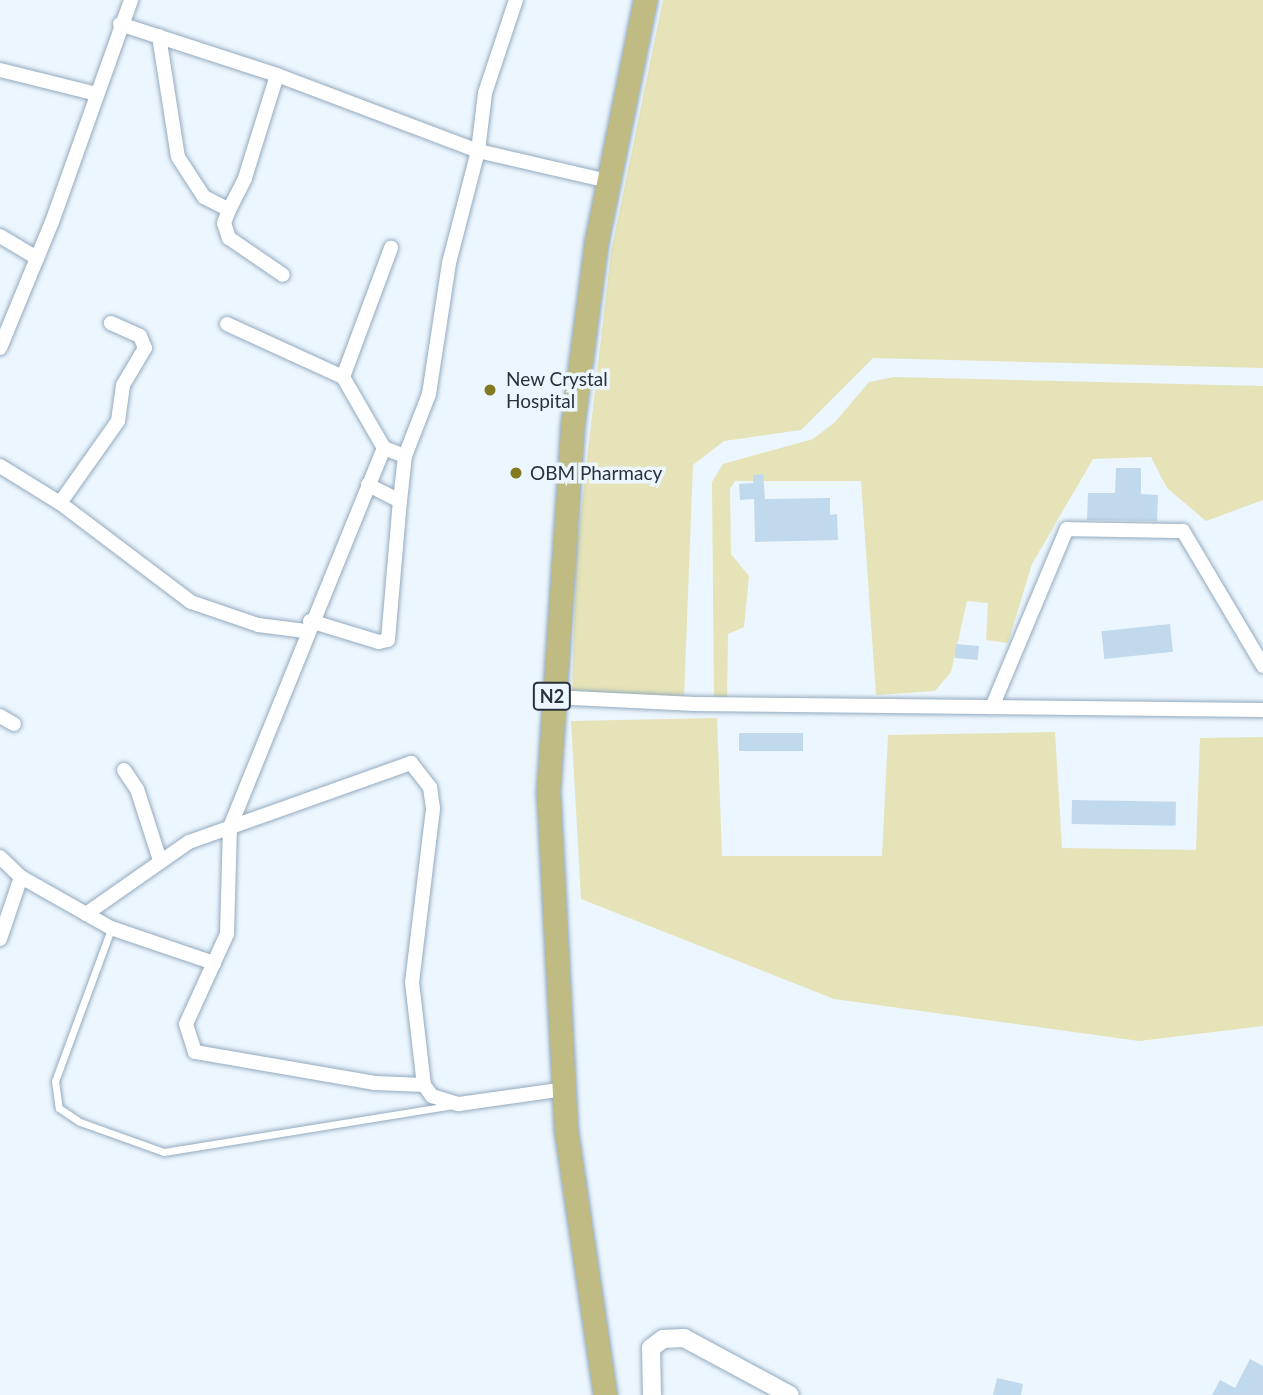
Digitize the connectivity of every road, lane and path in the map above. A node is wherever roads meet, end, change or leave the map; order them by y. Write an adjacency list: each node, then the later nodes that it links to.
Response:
1 (131, 0): 4 (street)
2 (516, 0): 9 (street)
3 (645, 0): 10 (highway, N2)
4 (120, 24): 5 (street); 8 (street)
5 (159, 36): 7 (street); 11 (street)
6 (0, 70): 8 (street)
7 (277, 75): 9 (street); 11 (street)
8 (97, 94): 14 (street)
9 (478, 151): 10 (street); 21 (street)
10 (608, 181): 28 (highway, N2)
11 (229, 210): 15 (street)
12 (0, 236): 14 (street)
13 (391, 248): 19 (street)
14 (37, 258): 18 (street)
15 (283, 275)
16 (111, 323): 25 (street)
17 (227, 324): 19 (street)
18 (0, 348)
19 (343, 377): 20 (street)
20 (384, 448): 21 (street); 23 (street)
21 (405, 456): 24 (street)
22 (0, 466): 25 (street)
23 (368, 485): 24 (street); 26 (street)
24 (400, 501): 26 (street)
25 (60, 503): 26 (street)
26 (308, 626): 34 (street)
27 (1263, 666): 29 (street)
28 (552, 697): 29 (street); 43 (highway, N2)
29 (992, 707): 30 (street)
30 (1263, 710)
31 (0, 716): 32 (street)
32 (14, 724)
33 (124, 770): 36 (street)
34 (230, 827): 36 (street); 41 (street); 42 (street)
35 (0, 857): 37 (street)
36 (160, 860): 38 (street)
37 (21, 877): 38 (street); 40 (street)
38 (86, 914): 39 (street)
39 (111, 928): 41 (street); 44 (lane)
40 (0, 939)
41 (214, 963): 42 (street)
42 (424, 1085): 44 (street)
43 (564, 1089): 44 (street); 46 (highway, N2)
44 (459, 1104)
45 (651, 1390): 47 (street)
46 (604, 1395)
47 (790, 1395)

